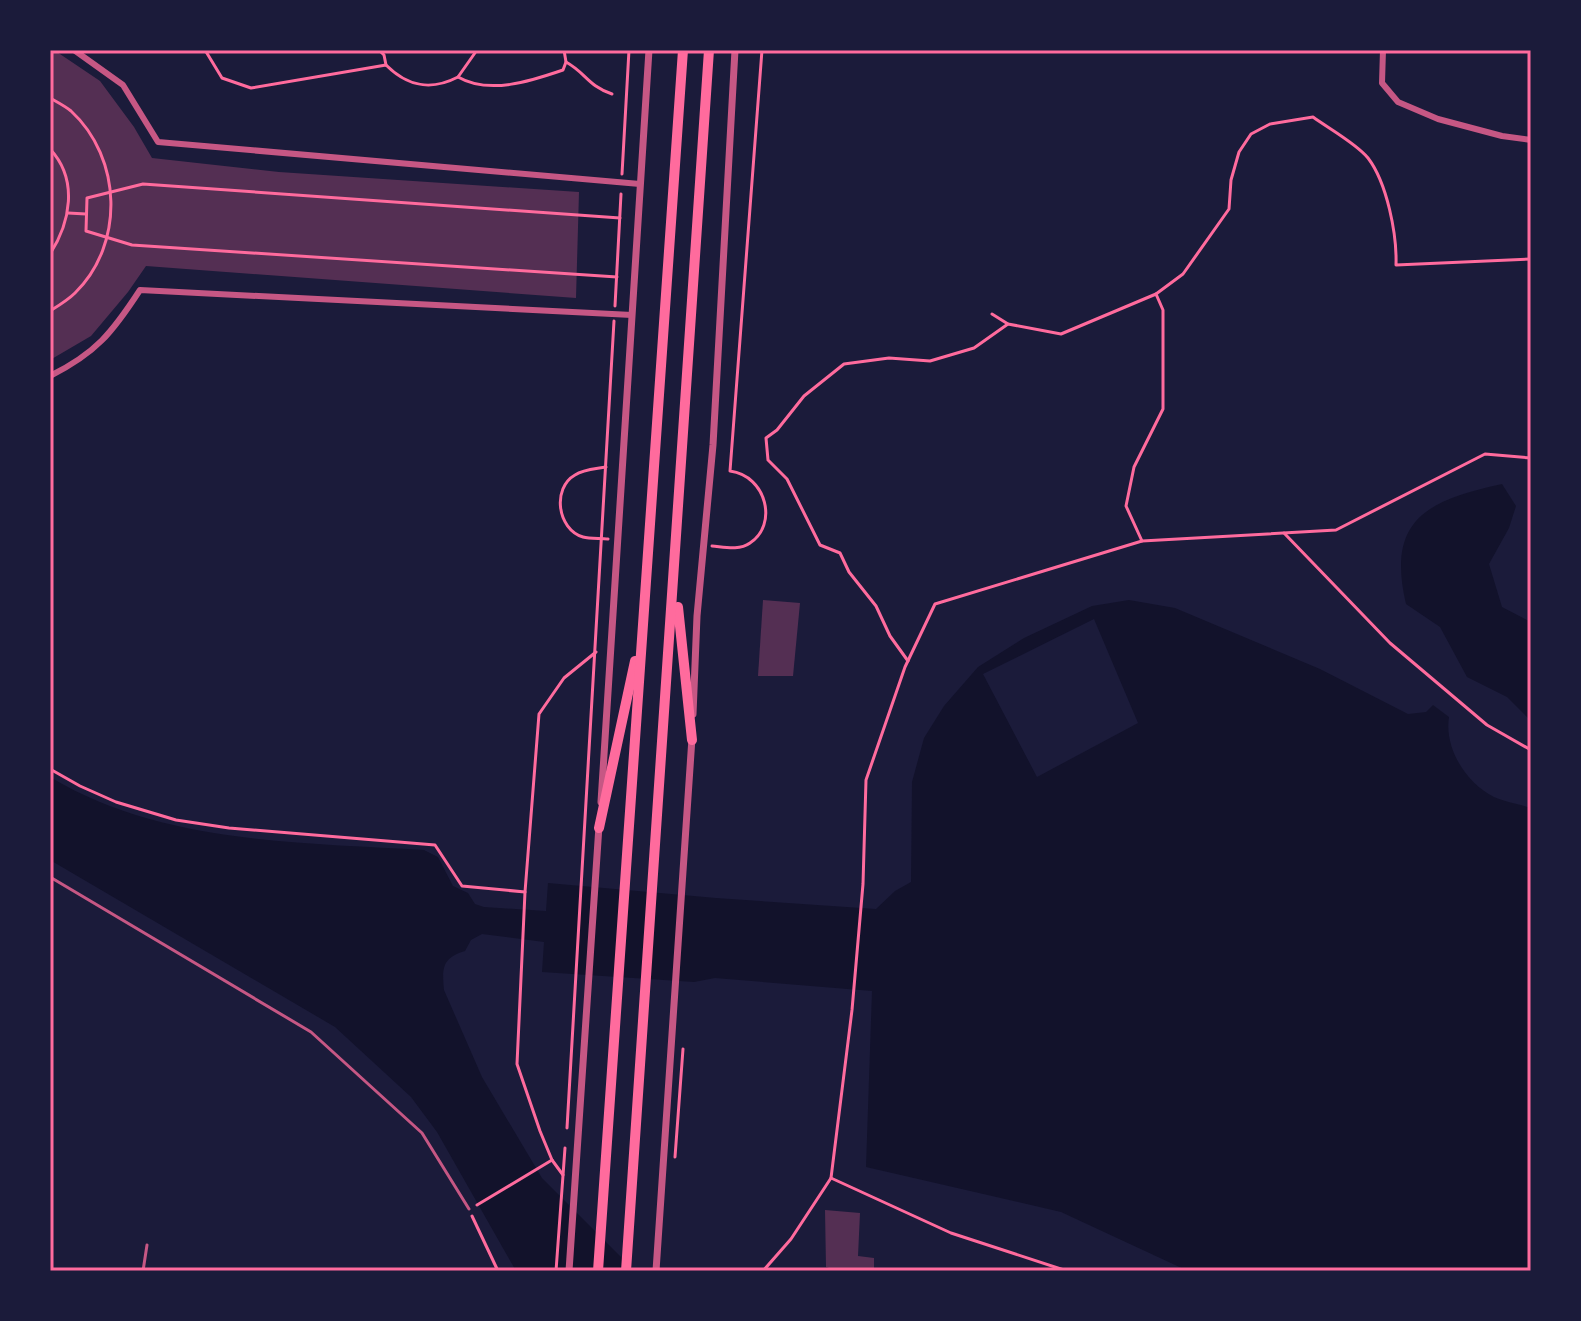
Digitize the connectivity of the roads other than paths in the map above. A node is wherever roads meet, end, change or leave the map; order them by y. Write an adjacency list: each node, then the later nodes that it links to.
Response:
1 (74, 50): 8 (street)
2 (649, 50): 8 (street)
3 (683, 50): 12 (highway)
4 (709, 50): 11 (highway)
5 (735, 50): 13 (street)
6 (1383, 50): 7 (street)
7 (1531, 140)
8 (640, 184): 9 (street)
9 (632, 315): 10 (street); 14 (street)
10 (50, 376)
11 (675, 579): 13 (highway); 22 (highway)
12 (644, 624): 14 (highway); 21 (highway)
13 (692, 740): 18 (street)
14 (599, 828): 20 (street)
15 (50, 877): 16 (lane)
16 (469, 1209)
17 (147, 1245): 19 (lane)
18 (656, 1269)
19 (143, 1271)
20 (569, 1271)
21 (598, 1271)
22 (626, 1271)

